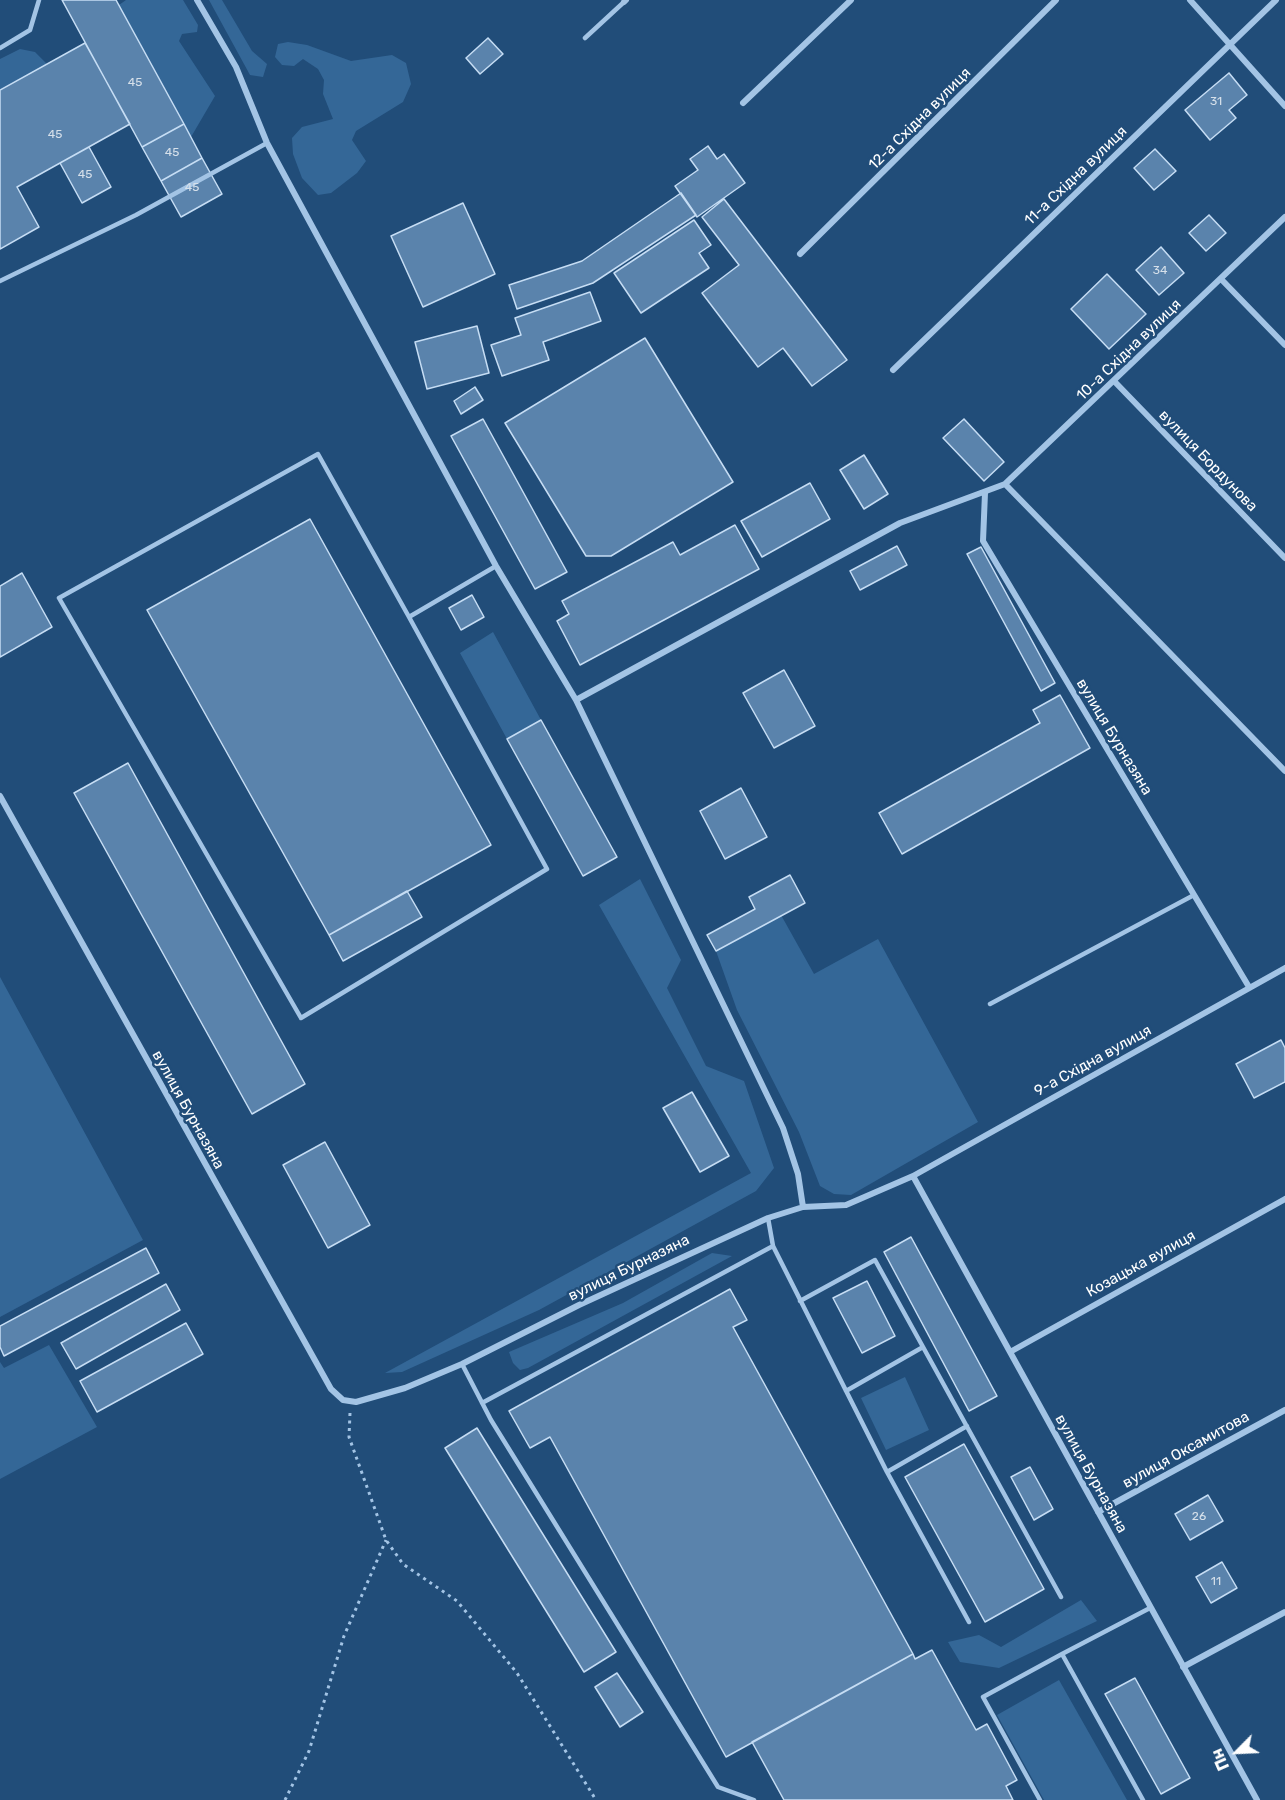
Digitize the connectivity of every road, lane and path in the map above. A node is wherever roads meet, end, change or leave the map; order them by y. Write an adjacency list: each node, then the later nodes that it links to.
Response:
1 (39, 0): 10 (lane)
2 (197, 0): 13 (street)
3 (851, 0): 11 (street)
4 (1056, 0): 15 (street, 12-а Східна вулиця)
5 (1190, 0): 9 (street)
6 (1276, 0): 9 (street, 11-а Східна вулиця)
7 (625, 1): 8 (lane)
8 (585, 38)
9 (1229, 45): 12 (street); 19 (street, 11-а Східна вулиця)
10 (0, 48)
11 (743, 103)
12 (1285, 106)
13 (267, 143): 17 (lane); 24 (street)
14 (1285, 217): 16 (street, 10-а Східна вулиця)
15 (800, 254)
16 (1221, 279): 18 (street); 20 (street, 10-а Східна вулиця)
17 (0, 281)
18 (1285, 345)
19 (892, 370)
20 (1114, 381): 21 (street, 10-а Східна вулиця); 23 (street, вулиця Бордунова)
21 (1005, 484): 22 (street, 10-а Східна вулиця); 27 (street)
22 (985, 493): 26 (street, 10-а Східна вулиця); 30 (street, вулиця Бурназяна)
23 (1285, 558)
24 (496, 566): 25 (lane); 26 (street)
25 (409, 617): 25 (lane)
26 (576, 700): 36 (street)
27 (1285, 771)
28 (0, 796): 29 (street, вулиця Бурназяна)
29 (2, 805): 44 (street, вулиця Бурназяна)
30 (1194, 895): 32 (street, вулиця Бурназяна); 33 (lane)
31 (1285, 968): 32 (street, 9-а Східна вулиця)
32 (1249, 987): 34 (street, 9-а Східна вулиця)
33 (990, 1004)
34 (913, 1176): 36 (street, вулиця Бурназяна); 41 (street, вулиця Бурназяна)
35 (1285, 1199): 41 (street, Козацька вулиця)
36 (803, 1207): 37 (street, вулиця Бурназяна)
37 (768, 1218): 38 (lane); 42 (street, вулиця Бурназяна)
38 (773, 1246): 39 (lane); 45 (lane)
39 (800, 1301): 40 (lane); 43 (lane)
40 (923, 1347): 43 (lane); 47 (lane)
41 (1010, 1352): 49 (street, вулиця Бурназяна)
42 (462, 1364): 44 (street, вулиця Бурназяна); 45 (lane)
43 (846, 1391): 48 (lane)
44 (350, 1402): 50 (path)
45 (482, 1403): 59 (lane)
46 (1285, 1410): 49 (street, вулиця Оксамитова)
47 (967, 1426): 48 (lane); 51 (lane)
48 (887, 1472): 54 (lane)
49 (1098, 1512): 52 (street, вулиця Бурназяна)
50 (386, 1540): 57 (path); 58 (path)
51 (1061, 1597)
52 (1150, 1608): 55 (lane); 56 (street, вулиця Бурназяна)
53 (1285, 1612): 56 (street)
54 (969, 1622)
55 (1062, 1654): 60 (lane); 61 (lane)
56 (1183, 1667): 62 (street, вулиця Бурназяна)
57 (285, 1800)
58 (596, 1800)
59 (754, 1800)
60 (1040, 1800)
61 (1143, 1800)
62 (1257, 1800)

